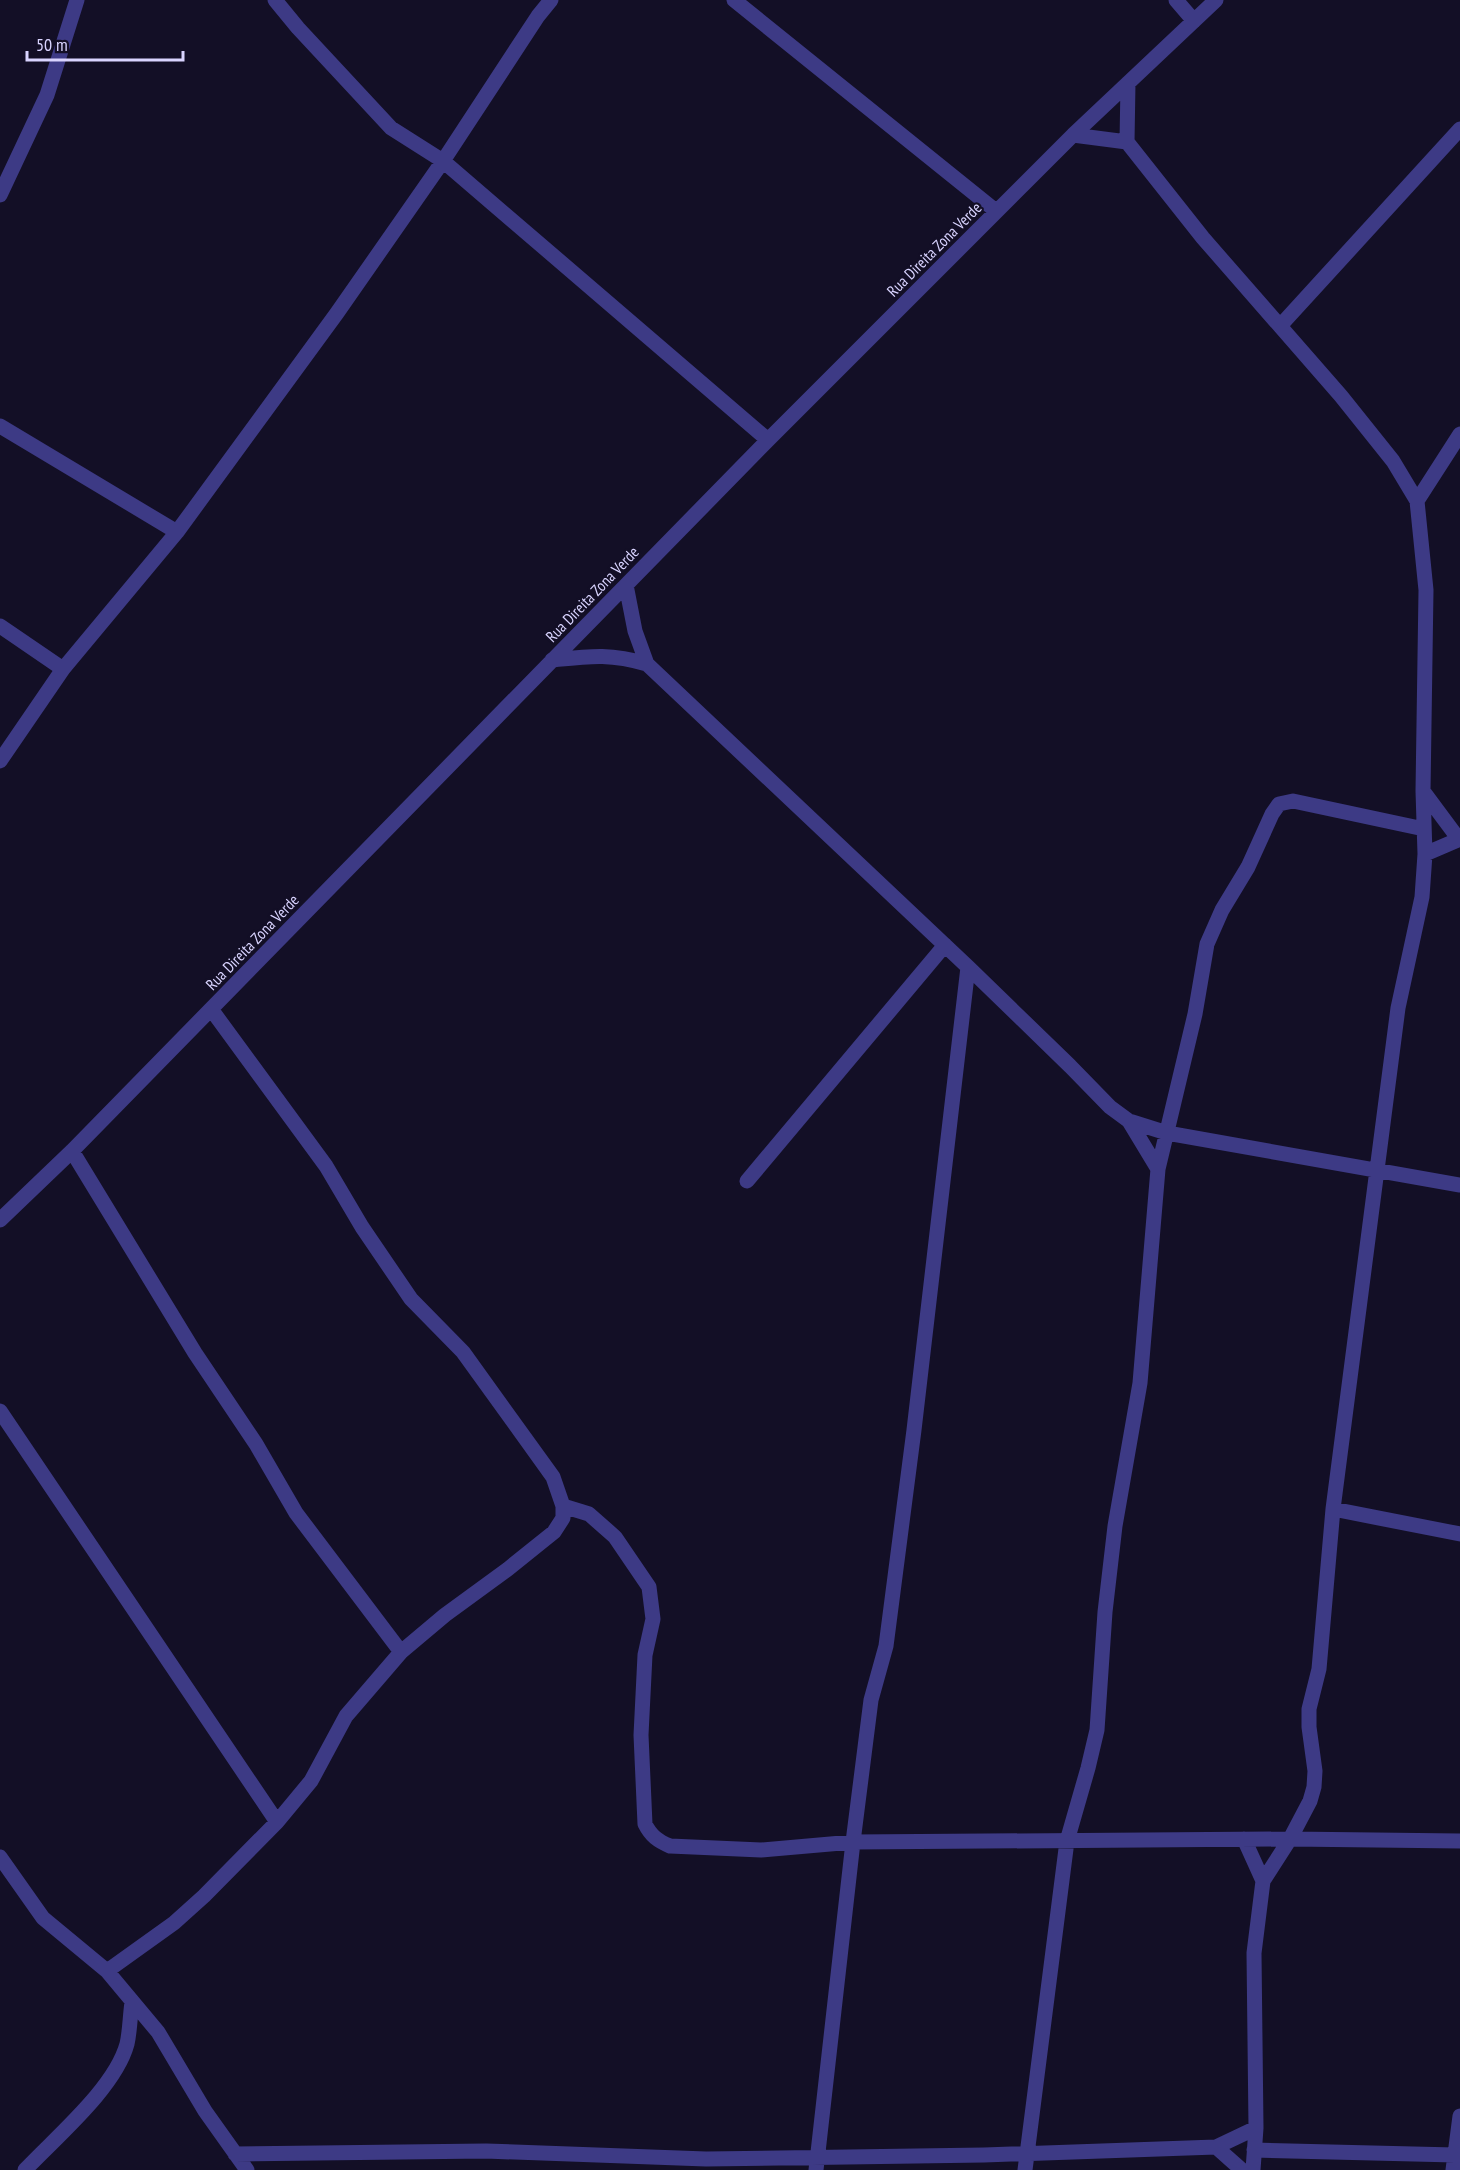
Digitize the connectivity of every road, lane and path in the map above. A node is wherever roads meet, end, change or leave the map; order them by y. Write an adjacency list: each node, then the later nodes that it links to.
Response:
1 (77, 0): 13 (street)
2 (274, 0): 12 (street)
3 (551, 0): 12 (street)
4 (734, 0): 14 (street)
5 (1176, 0): 7 (street)
6 (1216, 0): 7 (street, Rua Direita Zona Verde)
7 (1194, 21): 8 (street, Rua Direita Zona Verde)
8 (1128, 83): 10 (street, Rua Direita Zona Verde); 11 (street)
9 (1460, 129): 15 (street)
10 (1073, 135): 11 (street); 14 (street, Rua Direita Zona Verde)
11 (1127, 142): 15 (street)
12 (443, 161): 18 (street); 20 (street)
13 (0, 195)
14 (996, 211): 18 (street, Rua Direita Zona Verde)
15 (1280, 326): 19 (street)
16 (0, 426): 20 (street)
17 (1460, 434): 19 (street)
18 (768, 440): 21 (street, Rua Direita Zona Verde)
19 (1417, 501): 27 (street)
20 (177, 532): 25 (street)
21 (626, 585): 23 (street, Rua Direita Zona Verde); 24 (street)
22 (0, 626): 25 (street)
23 (552, 660): 24 (street); 33 (street, Rua Direita Zona Verde)
24 (647, 664): 31 (street)
25 (63, 669): 26 (street)
26 (0, 761)
27 (1423, 791): 28 (street); 29 (street)
28 (1424, 829): 30 (street); 35 (street)
29 (1459, 838): 30 (street)
30 (1425, 855): 38 (street)
31 (945, 945): 32 (street); 39 (street)
32 (968, 967): 34 (street); 52 (street)
33 (211, 1009): 36 (street, Rua Direita Zona Verde); 43 (street)
34 (1129, 1121): 35 (street); 37 (street)
35 (1167, 1133): 37 (street); 38 (street)
36 (72, 1151): 41 (street, Rua Direita Zona Verde); 46 (street)
37 (1158, 1169): 50 (street)
38 (1378, 1171): 40 (street); 44 (street)
39 (747, 1181)
40 (1460, 1185)
41 (0, 1220)
42 (0, 1411): 47 (street)
43 (563, 1506): 46 (street); 52 (street)
44 (1334, 1509): 45 (street); 49 (street)
45 (1460, 1534)
46 (401, 1652): 47 (street)
47 (277, 1822): 55 (street)
48 (1244, 1839): 49 (street); 50 (street); 54 (street)
49 (1290, 1839): 51 (street); 54 (street)
50 (1067, 1841): 52 (street); 61 (street)
51 (1460, 1841)
52 (853, 1842): 64 (street)
53 (0, 1857): 55 (street)
54 (1263, 1881): 58 (street)
55 (107, 1971): 56 (street)
56 (132, 2002): 62 (street); 66 (street)
57 (1460, 2116): 65 (street)
58 (1256, 2127): 59 (street); 60 (street)
59 (1216, 2147): 61 (street); 70 (street)
60 (1254, 2150): 65 (street); 71 (street)
61 (1027, 2152): 64 (street); 69 (street)
62 (235, 2154): 63 (street); 67 (street)
63 (581, 2154): 64 (street); 68 (street)
64 (817, 2163)
65 (1454, 2163)
66 (25, 2170)
67 (247, 2170)
68 (579, 2170)
69 (1025, 2170)
70 (1242, 2170)
71 (1253, 2170)

